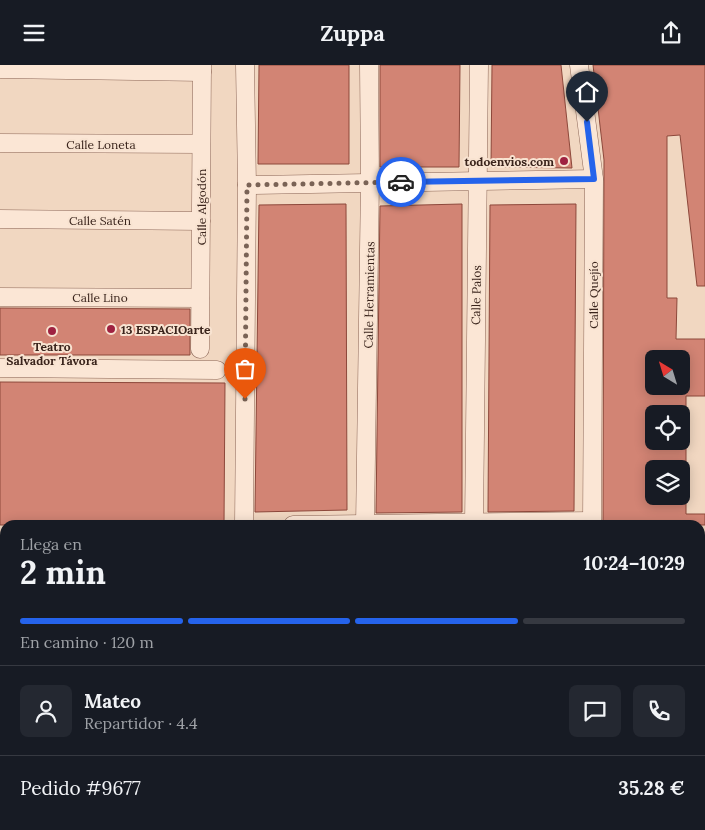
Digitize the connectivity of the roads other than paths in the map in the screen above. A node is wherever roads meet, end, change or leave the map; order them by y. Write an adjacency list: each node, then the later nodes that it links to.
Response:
1 (245, 65): 12 (street)
2 (368, 65): 11 (street, Calle Herramientas)
3 (479, 65): 10 (street, Calle Palos)
4 (579, 65): 9 (street, Calle Quejío)
5 (202, 68): 6 (street); 8 (street, Calle Algodón)
6 (0, 69)
7 (0, 143): 8 (street, Calle Loneta)
8 (201, 145): 14 (street, Calle Algodón)
9 (594, 179): 10 (street); 23 (street, Calle Quejío)
10 (478, 180): 11 (street); 22 (street, Calle Palos)
11 (370, 182): 12 (street); 21 (street, Calle Herramientas)
12 (247, 185): 20 (street)
13 (0, 219): 14 (street, Calle Satén)
14 (201, 221): 16 (street, Calle Algodón)
15 (0, 297): 16 (street, Calle Lino)
16 (200, 298): 17 (street, Calle Algodón)
17 (200, 349)
18 (0, 368): 19 (street)
19 (217, 369)
20 (244, 520)
21 (365, 520)
22 (474, 520)
23 (592, 520)

